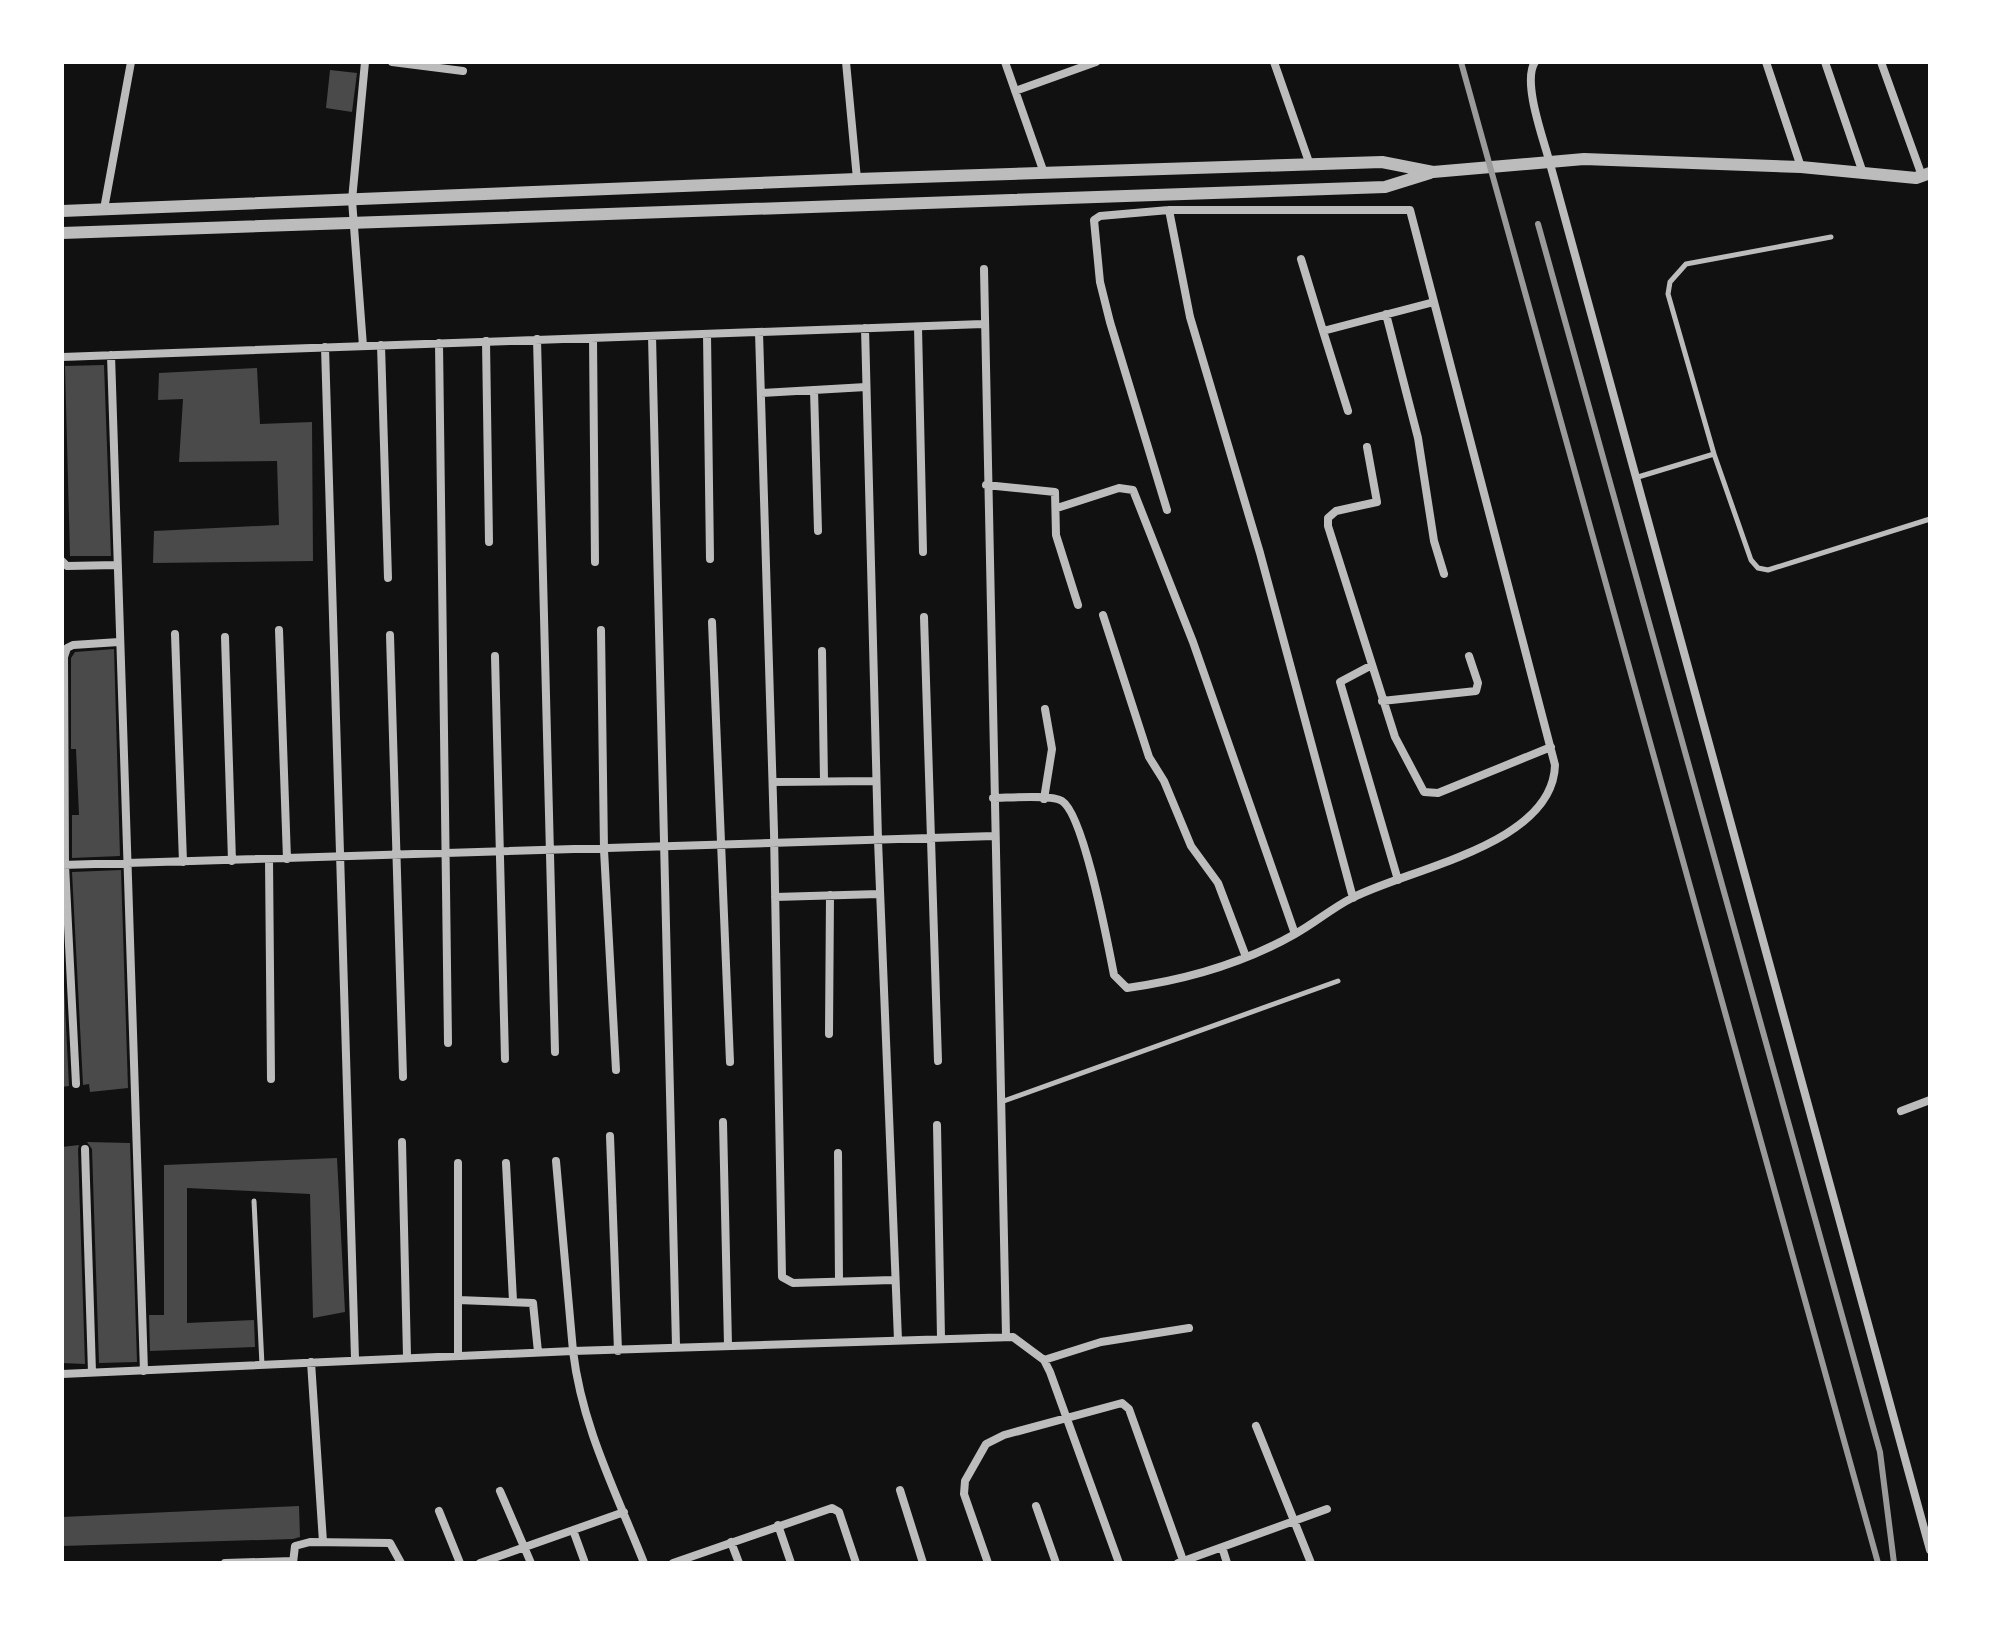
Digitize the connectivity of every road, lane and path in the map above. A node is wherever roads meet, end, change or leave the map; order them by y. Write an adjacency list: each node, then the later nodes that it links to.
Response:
1 (131, 62): 23 (street)
2 (365, 62): 22 (street)
3 (392, 62): 12 (street)
4 (846, 62): 21 (street)
5 (1005, 62): 13 (street)
6 (1096, 62): 13 (street)
7 (1274, 62): 15 (street)
8 (1535, 62): 14 (street)
9 (1766, 62): 16 (street)
10 (1825, 62): 19 (street)
11 (1881, 62): 20 (street)
12 (463, 71)
13 (1015, 91): 18 (street)
14 (1549, 160): 16 (street); 17 (street); 55 (street)
15 (1310, 165): 17 (street); 18 (street)
16 (1801, 167): 19 (street)
17 (1433, 172): 26 (street)
18 (1044, 173): 21 (street)
19 (1863, 173): 20 (street)
20 (1925, 177)
21 (857, 179): 22 (street)
22 (352, 200): 23 (street); 26 (street)
23 (104, 209): 25 (street)
24 (1169, 210): 31 (street); 58 (street); 113 (street)
25 (62, 211)
26 (356, 223): 27 (street); 45 (street)
27 (62, 233)
28 (1831, 237): 54 (lane)
29 (1301, 259): 36 (street)
30 (984, 269): 33 (street)
31 (1434, 302): 32 (street); 85 (street)
32 (1386, 314): 36 (street); 67 (street)
33 (983, 324): 34 (street); 56 (street)
34 (918, 327): 35 (street); 62 (street)
35 (865, 328): 37 (street); 49 (street)
36 (1323, 331): 52 (street)
37 (759, 332): 38 (street); 51 (street)
38 (707, 334): 39 (street); 63 (street)
39 (652, 336): 40 (street); 96 (street)
40 (593, 338): 41 (street); 65 (street)
41 (537, 339): 42 (street); 98 (street)
42 (486, 341): 43 (street); 61 (street)
43 (439, 343): 44 (street); 100 (street)
44 (381, 345): 45 (street); 68 (street)
45 (363, 346): 46 (street)
46 (325, 347): 47 (street); 102 (street)
47 (111, 355): 48 (street); 66 (street)
48 (62, 357)
49 (866, 387): 50 (street); 87 (street)
50 (814, 390): 51 (street); 60 (street)
51 (761, 393): 88 (street)
52 (1348, 411)
53 (1367, 447): 82 (street)
54 (1714, 454): 55 (lane); 59 (lane)
55 (1638, 477): 177 (street)
56 (986, 485): 57 (street); 89 (street)
57 (1057, 508): 69 (street); 114 (street)
58 (1167, 510)
59 (1930, 519)
60 (818, 531)
61 (489, 542)
62 (923, 552)
63 (710, 559)
64 (62, 561): 66 (street)
65 (595, 562)
66 (117, 565): 78 (street)
67 (1444, 574)
68 (388, 578)
69 (1078, 605)
70 (1103, 615): 115 (street)
71 (924, 617): 92 (street)
72 (712, 622): 95 (street)
73 (279, 630): 104 (street)
74 (601, 630): 97 (street)
75 (175, 634): 106 (street)
76 (390, 635): 101 (street)
77 (225, 637): 105 (street)
78 (119, 642): 107 (street); 108 (street)
79 (822, 651): 86 (street)
80 (495, 656): 99 (street)
81 (1469, 656): 83 (street)
82 (1372, 665): 83 (street); 109 (street)
83 (1382, 701): 85 (street)
84 (1045, 709): 90 (street)
85 (1551, 747): 109 (street)
86 (824, 781): 87 (street); 88 (street)
87 (876, 781): 93 (street)
88 (773, 782): 94 (street)
89 (993, 798): 90 (street); 91 (street)
90 (1044, 799): 115 (street)
91 (994, 836): 92 (street); 128 (street)
92 (930, 838): 93 (street); 121 (street)
93 (878, 840): 94 (street); 110 (street)
94 (774, 844): 95 (street); 112 (street)
95 (723, 845): 96 (street); 122 (street)
96 (663, 848): 97 (street); 149 (street)
97 (604, 850): 98 (street); 123 (street)
98 (548, 852): 99 (street); 119 (street)
99 (501, 853): 100 (street); 120 (street)
100 (445, 855): 101 (street); 118 (street)
101 (397, 856): 102 (street); 124 (street)
102 (341, 857): 104 (street); 155 (street)
103 (269, 859): 104 (street); 105 (street); 125 (street)
104 (287, 859)
105 (232, 861): 106 (street)
106 (183, 862): 107 (street)
107 (126, 864): 108 (street); 159 (street)
108 (64, 865): 126 (street)
109 (1398, 880): 113 (street)
110 (879, 894): 111 (street); 140 (street)
111 (830, 895): 112 (street); 117 (street)
112 (775, 897): 141 (street)
113 (1353, 898): 114 (street)
114 (1295, 934): 115 (street)
115 (1246, 957)
116 (1338, 981): 128 (lane)
117 (829, 1034)
118 (448, 1043)
119 (555, 1052)
120 (505, 1059)
121 (938, 1061)
122 (730, 1062)
123 (616, 1070)
124 (403, 1077)
125 (271, 1079)
126 (76, 1084)
127 (1930, 1100): 129 (street)
128 (1000, 1102): 145 (street)
129 (1901, 1111)
130 (723, 1122): 148 (street)
131 (937, 1125): 146 (street)
132 (610, 1136): 151 (street)
133 (402, 1142): 154 (street)
134 (85, 1149): 160 (street)
135 (838, 1153): 141 (street)
136 (556, 1161): 150 (street)
137 (458, 1163): 142 (street)
138 (506, 1163): 143 (street)
139 (254, 1201): 158 (lane)
140 (893, 1280): 141 (street); 147 (street)
141 (839, 1281)
142 (458, 1300): 143 (street); 153 (street)
143 (513, 1301): 152 (street)
144 (1189, 1328): 156 (street)
145 (1006, 1336): 146 (street); 156 (street)
146 (941, 1338): 147 (street)
147 (898, 1340): 148 (street)
148 (728, 1345): 149 (street)
149 (676, 1346): 151 (street)
150 (573, 1351): 151 (street); 152 (street); 169 (street)
151 (618, 1351)
152 (538, 1352): 153 (street)
153 (458, 1355): 154 (street)
154 (407, 1356): 155 (street)
155 (355, 1359): 157 (street)
156 (1044, 1360): 162 (street)
157 (311, 1362): 158 (street); 173 (street)
158 (262, 1365): 159 (street)
159 (144, 1371): 160 (street)
160 (92, 1372): 161 (street)
161 (62, 1374)
162 (1069, 1418): 180 (street); 193 (street); 195 (street)
163 (1256, 1426): 170 (street)
164 (900, 1490): 192 (street)
165 (500, 1491): 175 (street)
166 (1036, 1506): 194 (street)
167 (1327, 1509): 170 (street)
168 (439, 1511): 183 (street)
169 (624, 1512): 172 (street); 187 (street)
170 (1296, 1520): 176 (street); 197 (street)
171 (778, 1525): 174 (street); 190 (street); 191 (street)
172 (573, 1530): 175 (street); 186 (street)
173 (323, 1542): 179 (street); 182 (street)
174 (731, 1542): 178 (street); 189 (street)
175 (525, 1547): 184 (street); 185 (street)
176 (1222, 1547): 180 (street); 196 (street)
177 (1930, 1550)
178 (692, 1560): 188 (street)
179 (293, 1562): 181 (street)
180 (1182, 1562)
181 (225, 1563)
182 (401, 1563)
183 (460, 1563)
184 (480, 1563)
185 (531, 1563)
186 (585, 1563)
187 (644, 1563)
188 (673, 1563)
189 (739, 1563)
190 (791, 1563)
191 (856, 1563)
192 (923, 1563)
193 (988, 1563)
194 (1056, 1563)
195 (1119, 1563)
196 (1227, 1563)
197 (1311, 1563)

